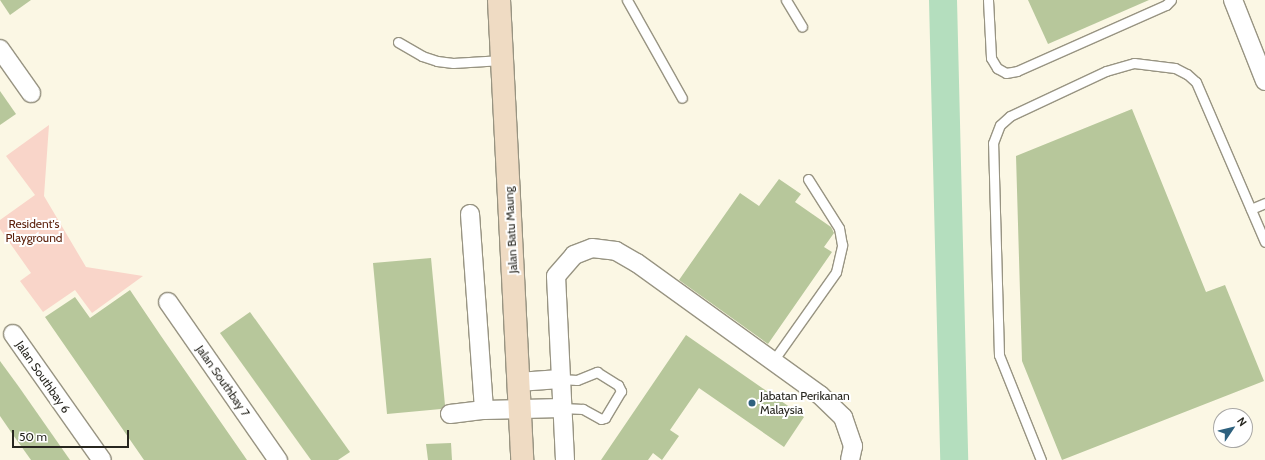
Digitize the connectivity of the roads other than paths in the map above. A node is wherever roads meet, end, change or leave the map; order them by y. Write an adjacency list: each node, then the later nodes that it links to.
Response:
1 (499, 0): 11 (street, Jalan Batu Maung)
2 (627, 0): 14 (lane)
3 (786, 0): 7 (lane)
4 (988, 0): 5 (lane)
5 (1171, 0)
6 (1233, 0): 10 (street)
7 (802, 27)
8 (398, 42): 11 (lane)
9 (0, 48): 13 (street)
10 (1261, 59): 12 (street)
11 (502, 60): 24 (street, Jalan Batu Maung)
12 (1265, 81)
13 (32, 93)
14 (682, 98)
15 (808, 179): 22 (lane)
16 (1265, 203): 17 (lane)
17 (1251, 209): 19 (lane); 34 (lane)
18 (470, 214): 27 (street)
19 (1265, 242)
20 (168, 302): 30 (street, Jalan Southbay 7)
21 (12, 334): 29 (street, Jalan Southbay 6)
22 (773, 360): 23 (street); 33 (street)
23 (560, 379): 24 (street); 25 (street); 25 (lane)
24 (518, 382): 26 (street, Jalan Batu Maung)
25 (562, 408): 26 (street); 32 (street)
26 (520, 409): 27 (street); 31 (street, Jalan Batu Maung)
27 (484, 410): 28 (street)
28 (450, 414)
29 (102, 460)
30 (278, 460)
31 (522, 460)
32 (565, 460)
33 (850, 460)
34 (1041, 460)

